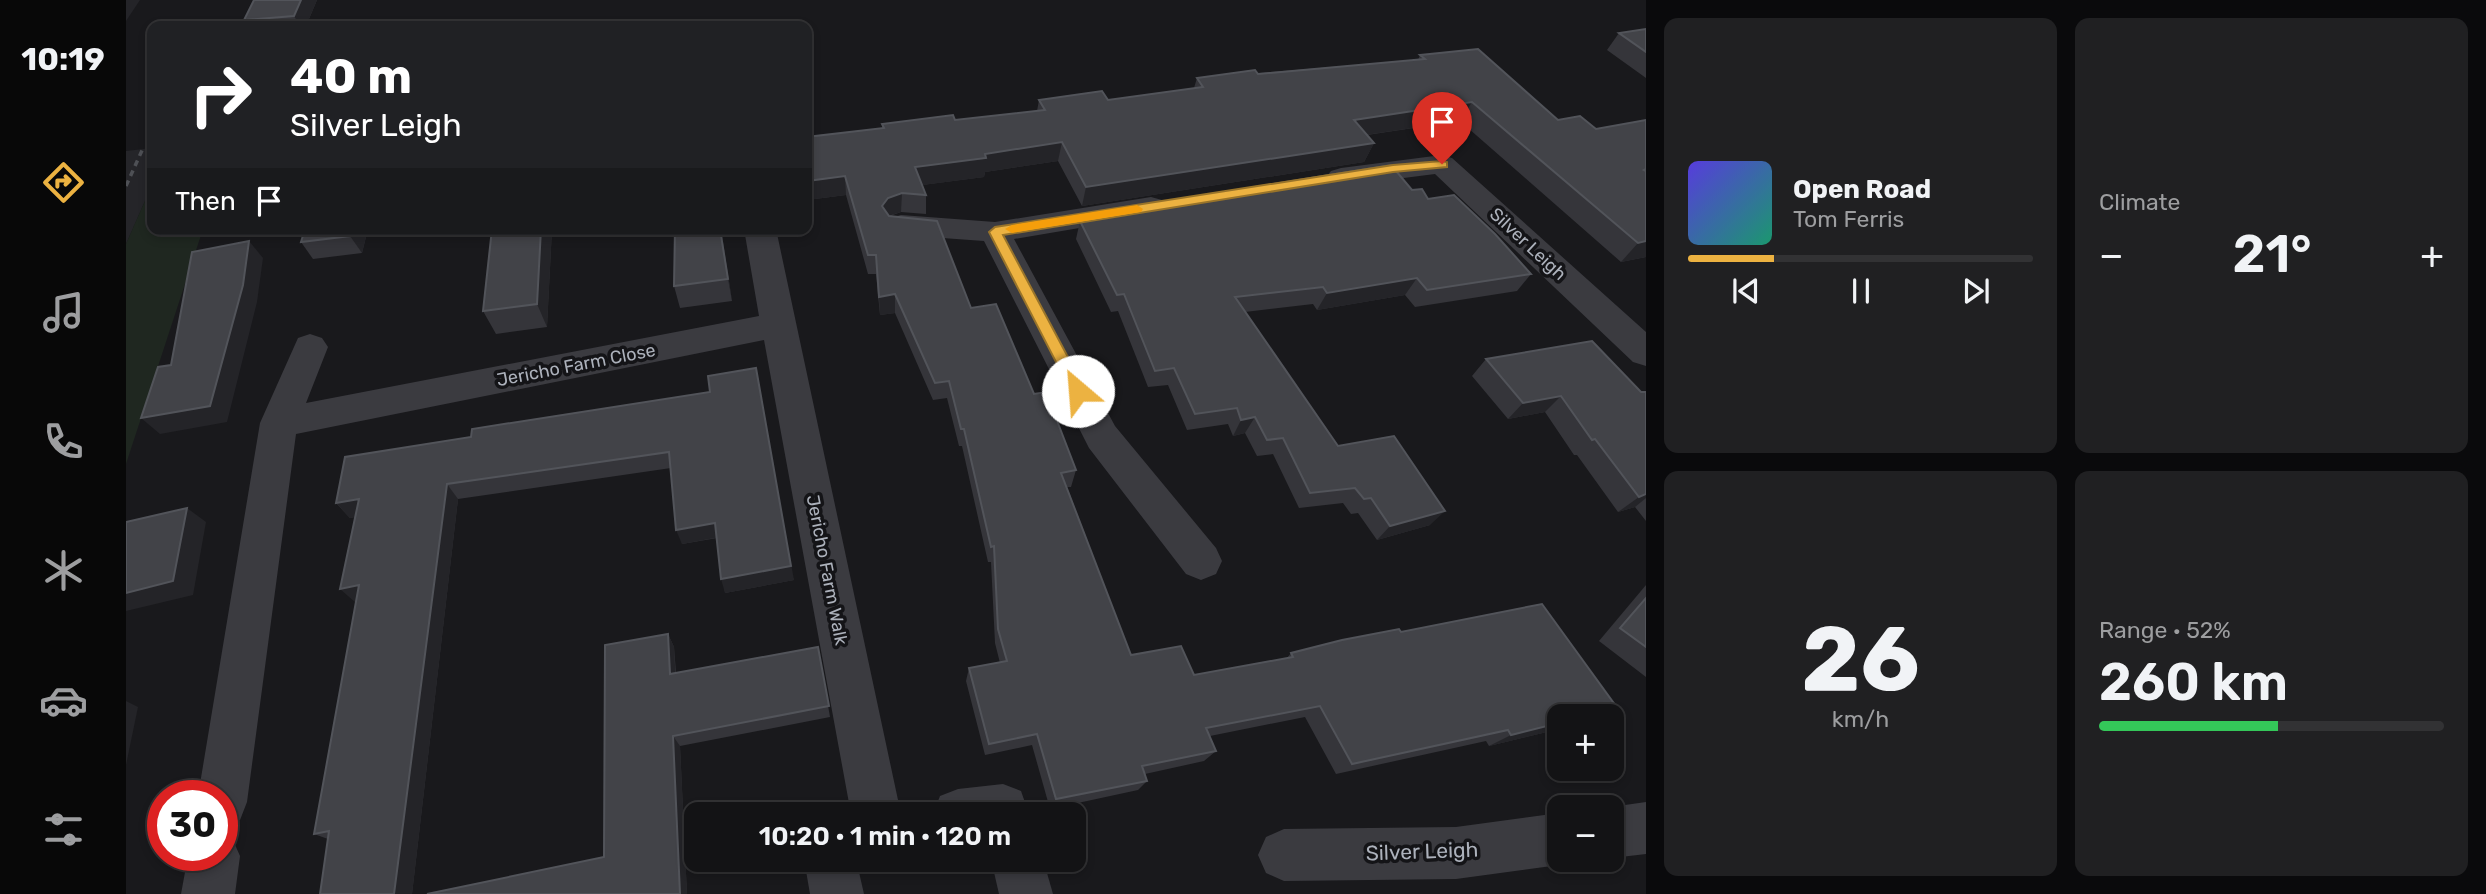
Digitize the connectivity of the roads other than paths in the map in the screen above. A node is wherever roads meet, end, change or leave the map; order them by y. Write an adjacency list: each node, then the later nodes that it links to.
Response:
1 (1311, 182): 8 (street, Silver Leigh)
2 (1188, 201): 4 (street)
3 (901, 225): 4 (street)
4 (995, 232): 10 (street)
5 (761, 235): 6 (street)
6 (778, 325): 9 (street, Jericho Farm Close); 12 (street, Jericho Farm Walk)
7 (310, 346): 9 (street)
8 (1646, 353)
9 (279, 423): 11 (street)
10 (1201, 561)
11 (225, 780)
12 (874, 802)
13 (1646, 828): 14 (street)
14 (1624, 831)
15 (1547, 841): 16 (street, Silver Leigh)
16 (1284, 855)
17 (212, 871): 20 (street)
18 (833, 872): 21 (street)
19 (1020, 872): 22 (street)
20 (208, 894)
21 (838, 894)
22 (1026, 894)

